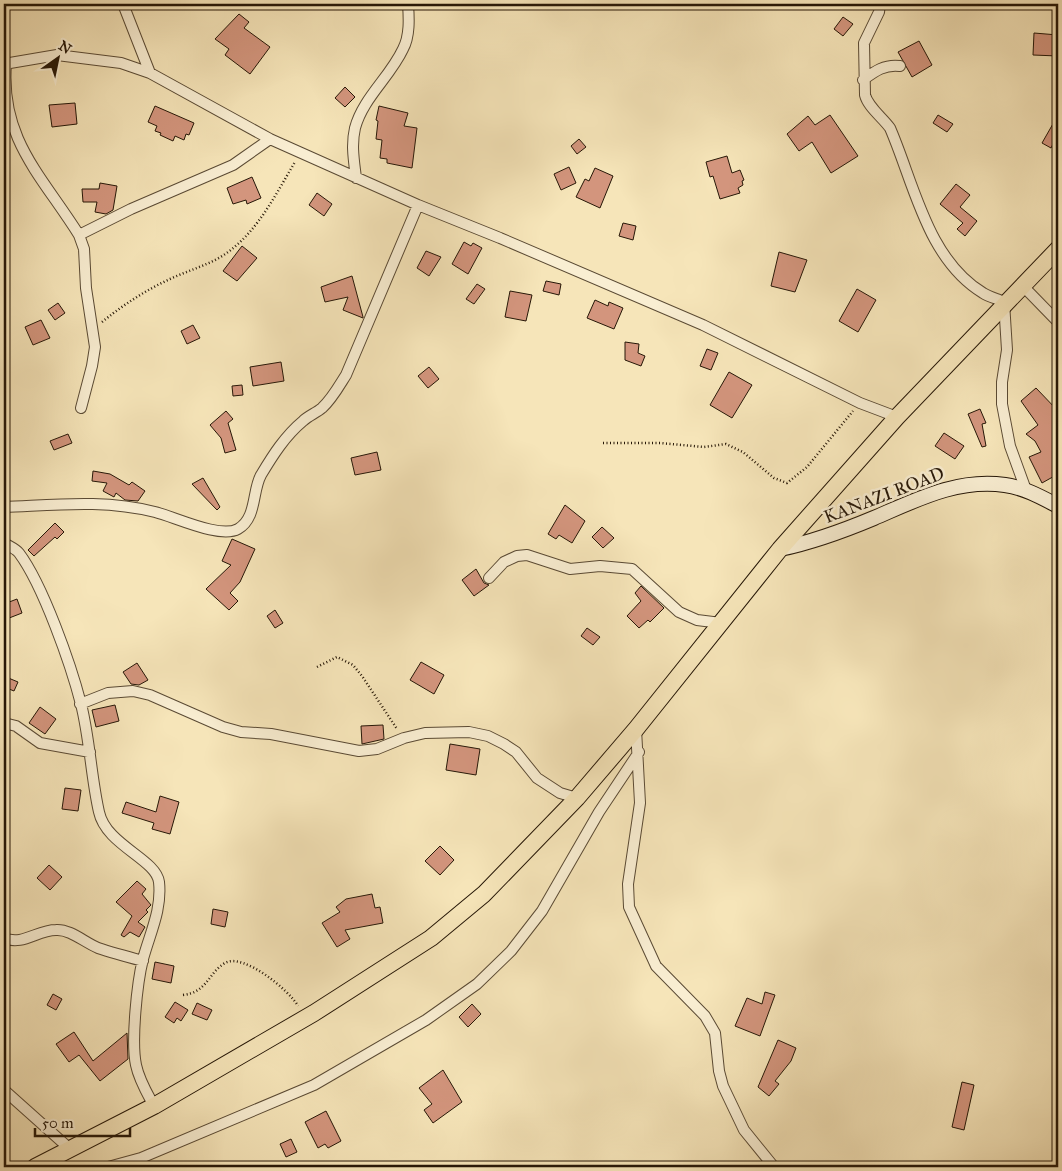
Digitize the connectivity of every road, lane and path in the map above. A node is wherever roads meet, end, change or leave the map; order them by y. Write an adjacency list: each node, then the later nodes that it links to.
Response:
1 (123, 4): 6 (street)
2 (408, 4): 10 (street)
3 (880, 4): 7 (street)
4 (5, 64): 6 (street); 12 (street)
5 (900, 66): 7 (street)
6 (150, 73): 8 (street)
7 (863, 80): 15 (street)
8 (270, 139): 9 (street); 12 (street)
9 (300, 153): 10 (street); 17 (path)
10 (356, 178): 11 (street)
11 (418, 206): 18 (street); 24 (street)
12 (79, 235): 17 (street)
13 (1058, 249): 14 (highway)
14 (1022, 285): 15 (highway); 16 (street)
15 (1004, 302): 20 (highway); 22 (street)
16 (1058, 322)
17 (94, 329): 19 (street)
18 (860, 402): 20 (street); 21 (path)
19 (81, 408)
20 (897, 417): 26 (highway)
21 (602, 443)
22 (1026, 490): 23 (main road, KANAZI ROAD); 26 (main road, KANAZI ROAD)
23 (1058, 506)
24 (4, 507)
25 (4, 543): 30 (street)
26 (780, 549): 28 (highway)
27 (488, 578): 28 (street)
28 (721, 623): 32 (highway)
29 (317, 667): 33 (path)
30 (80, 704): 33 (street); 34 (street)
31 (4, 723): 34 (street)
32 (636, 729): 35 (street); 36 (highway)
33 (404, 738): 36 (street)
34 (90, 752): 38 (street)
35 (639, 752): 44 (street); 46 (street)
36 (577, 798): 40 (highway)
37 (4, 938): 38 (street)
38 (143, 961): 42 (street)
39 (183, 995): 40 (path)
40 (304, 1019): 42 (highway)
41 (4, 1090): 43 (street)
42 (154, 1106): 43 (highway)
43 (70, 1149): 45 (highway)
44 (115, 1166)
45 (36, 1167)
46 (774, 1167)

